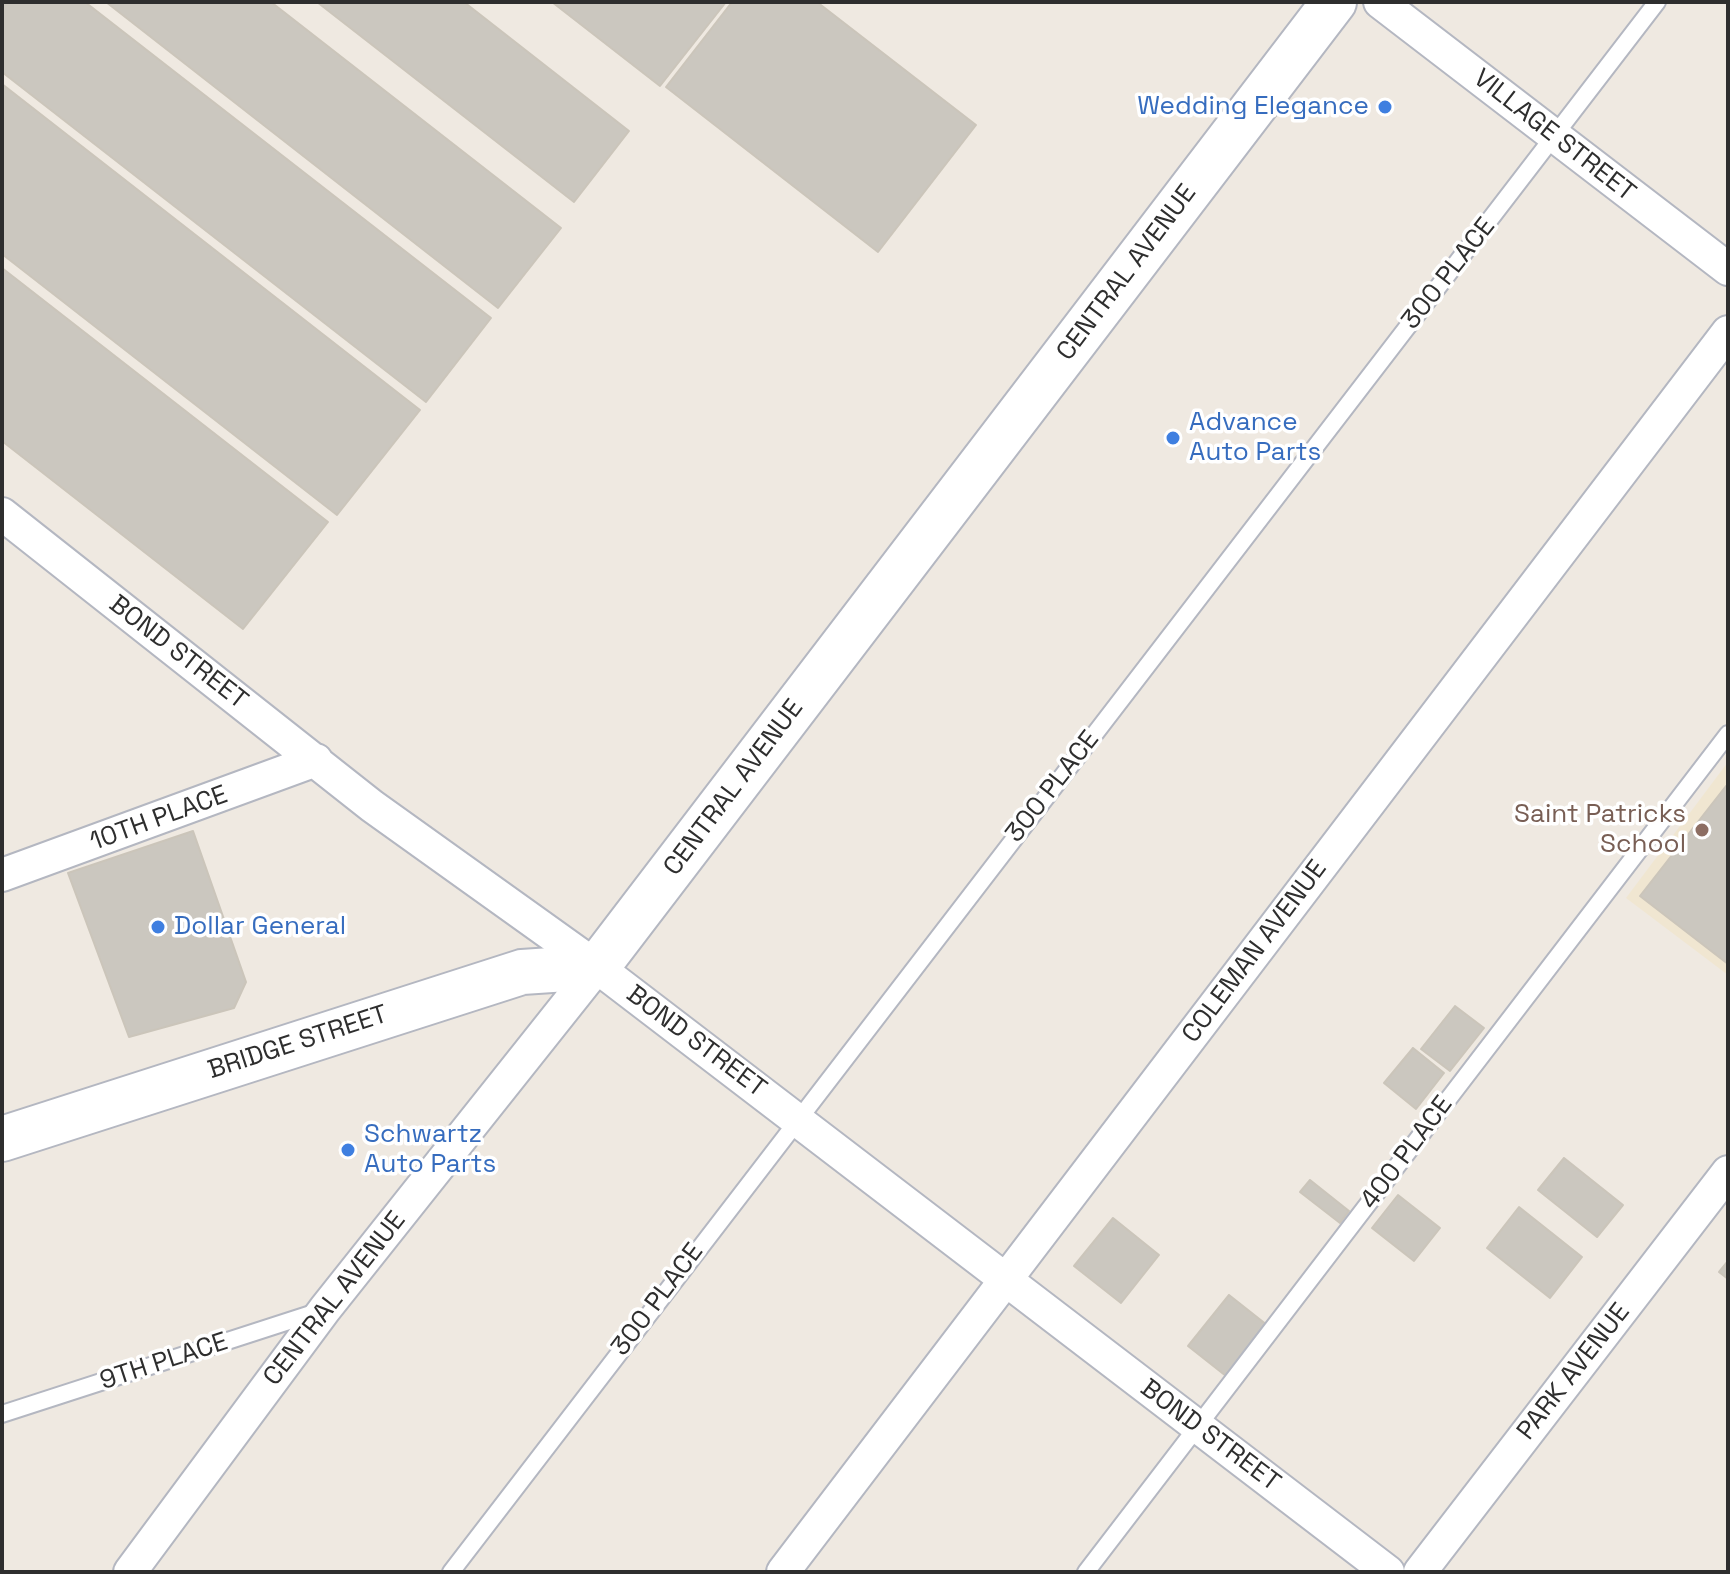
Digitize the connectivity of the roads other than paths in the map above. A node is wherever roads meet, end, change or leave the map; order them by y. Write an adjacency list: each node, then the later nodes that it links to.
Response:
1 (1334, 2): 11 (main road, CENTRAL AVENUE)
2 (1380, 2): 4 (street, VILLAGE STREET)
3 (1657, 2): 4 (lane, 300 PLACE)
4 (1555, 136): 5 (street, VILLAGE STREET); 12 (lane, 300 PLACE)
5 (1728, 269)
6 (1728, 332): 15 (street, COLEMAN AVENUE)
7 (2, 514): 9 (street, BOND STREET)
8 (1728, 734): 18 (lane, 400 PLACE)
9 (316, 760): 10 (street, 10TH PLACE); 11 (street, BOND STREET)
10 (2, 875)
11 (597, 967): 12 (street, BOND STREET); 13 (main road, BRIDGE STREET); 16 (street, CENTRAL AVENUE)
12 (797, 1119): 15 (street, BOND STREET); 20 (lane, 300 PLACE)
13 (2, 1139)
14 (1728, 1172): 24 (street, PARK AVENUE)
15 (1006, 1279): 18 (street, BOND STREET); 21 (street, COLEMAN AVENUE)
16 (325, 1309): 17 (lane, 9TH PLACE); 19 (street, CENTRAL AVENUE)
17 (2, 1414)
18 (1198, 1426): 22 (lane, 400 PLACE); 23 (street, BOND STREET)
19 (130, 1572)
20 (451, 1572)
21 (783, 1572)
22 (1086, 1572)
23 (1388, 1572)
24 (1420, 1572)

